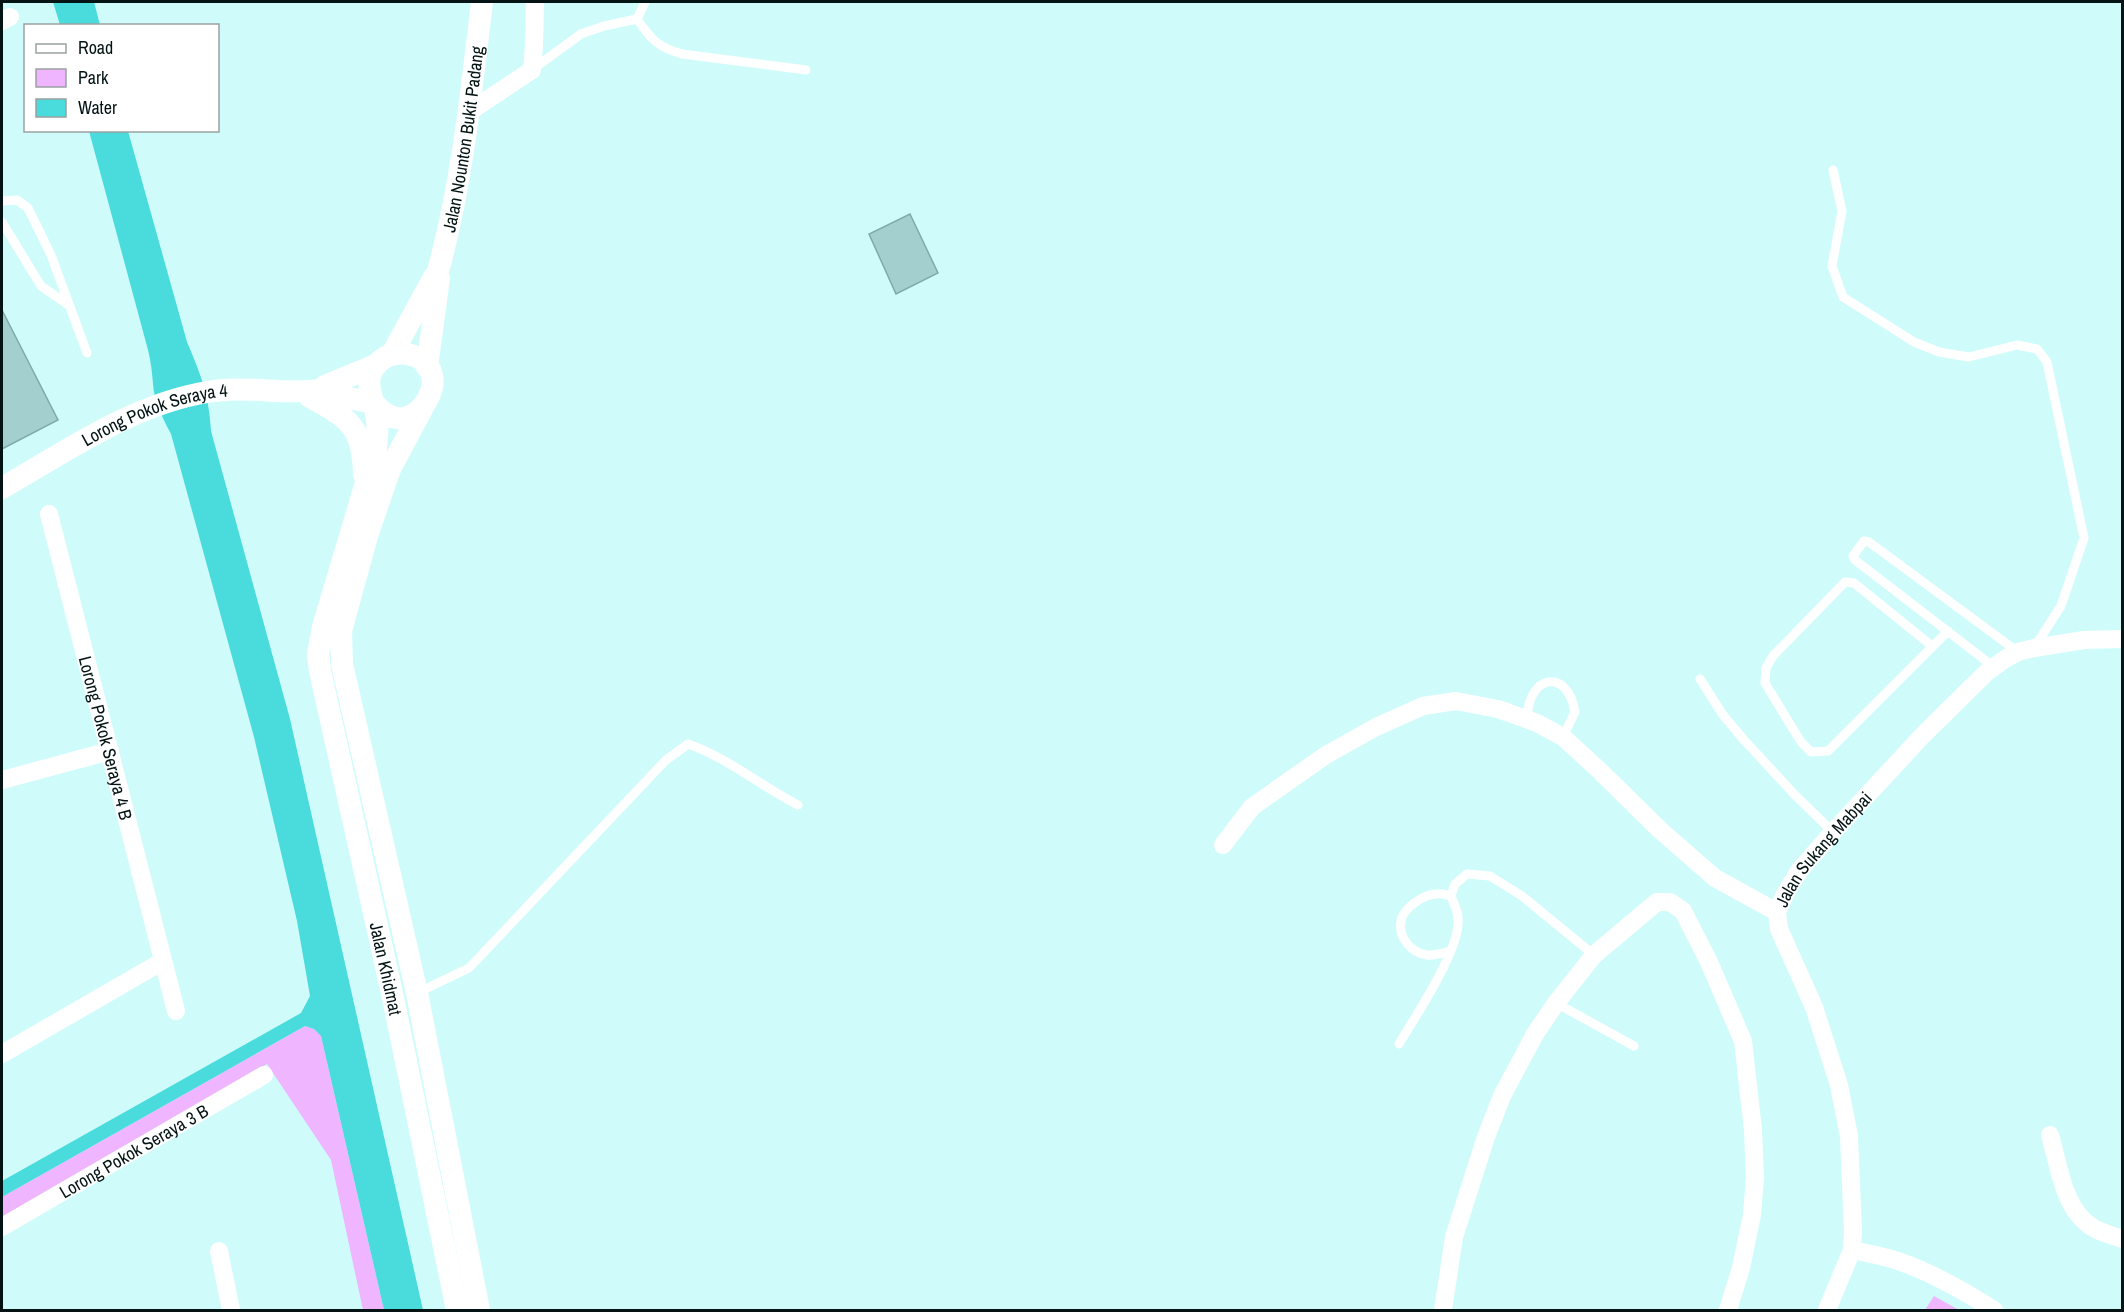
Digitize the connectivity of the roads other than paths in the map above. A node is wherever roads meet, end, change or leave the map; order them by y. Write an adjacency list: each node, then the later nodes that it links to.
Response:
1 (482, 2): 7 (street, Jalan Nounton Bukit Padang)
2 (535, 2): 5 (street)
3 (645, 2): 4 (lane)
4 (637, 19): 5 (lane); 6 (lane)
5 (532, 70): 7 (street)
6 (806, 70)
7 (469, 112): 11 (street, Jalan Nounton Bukit Padang)
8 (1833, 170): 25 (lane)
9 (2, 201): 12 (lane)
10 (2, 222): 12 (lane)
11 (437, 275): 14 (street, Jalan Nounton Bukit Padang); 15 (street, Jalan Nounton Bukit Padang)
12 (70, 306): 13 (lane)
13 (87, 352)
14 (384, 359): 15 (street); 16 (street); 17 (street)
15 (427, 367): 18 (street)
16 (312, 391): 17 (street, Lorong Pokok Seraya 4); 19 (street, Lorong Pokok Seraya 4); 20 (street)
17 (374, 403): 18 (street); 20 (street)
18 (422, 409): 40 (street)
19 (2, 488)
20 (363, 490): 53 (street, Jalan Khidmat)
21 (49, 514): 30 (street, Lorong Pokok Seraya 4 B)
22 (1948, 631): 24 (lane); 25 (lane); 26 (lane)
23 (2122, 639): 25 (street, Jalan Sukang Mabpai)
24 (1932, 646): 24 (lane)
25 (2026, 650): 26 (street, Jalan Sukang Mabpai)
26 (1994, 667): 33 (street, Jalan Sukang Mabpai)
27 (1700, 679): 33 (lane)
28 (1527, 720): 29 (street); 29 (lane); 34 (street)
29 (1563, 737): 36 (street)
30 (110, 751): 31 (street); 39 (street, Lorong Pokok Seraya 4 B)
31 (2, 780)
32 (798, 805): 40 (lane)
33 (1833, 832): 36 (street, Jalan Sukang Mabpai)
34 (1223, 845)
35 (1451, 896): 37 (lane); 37 (lane); 38 (lane)
36 (1777, 912): 50 (street, Jalan Sukang Mabpai)
37 (1450, 951): 43 (lane)
38 (1594, 955): 41 (street); 56 (street)
39 (163, 961): 42 (street, Lorong Pokok Seraya 4 B); 45 (street)
40 (417, 993): 54 (street)
41 (1556, 1003): 44 (lane); 55 (street)
42 (176, 1011)
43 (1399, 1044)
44 (1634, 1046)
45 (2, 1054)
46 (264, 1075): 48 (street, Lorong Pokok Seraya 3 B)
47 (2050, 1134): 49 (street)
48 (2, 1227)
49 (2122, 1239)
50 (1852, 1250): 57 (street, Jalan Sukang Mabpai); 58 (street)
51 (219, 1251): 52 (street)
52 (231, 1311)
53 (457, 1311)
54 (479, 1311)
55 (1443, 1311)
56 (1728, 1311)
57 (1827, 1311)
58 (1994, 1311)

